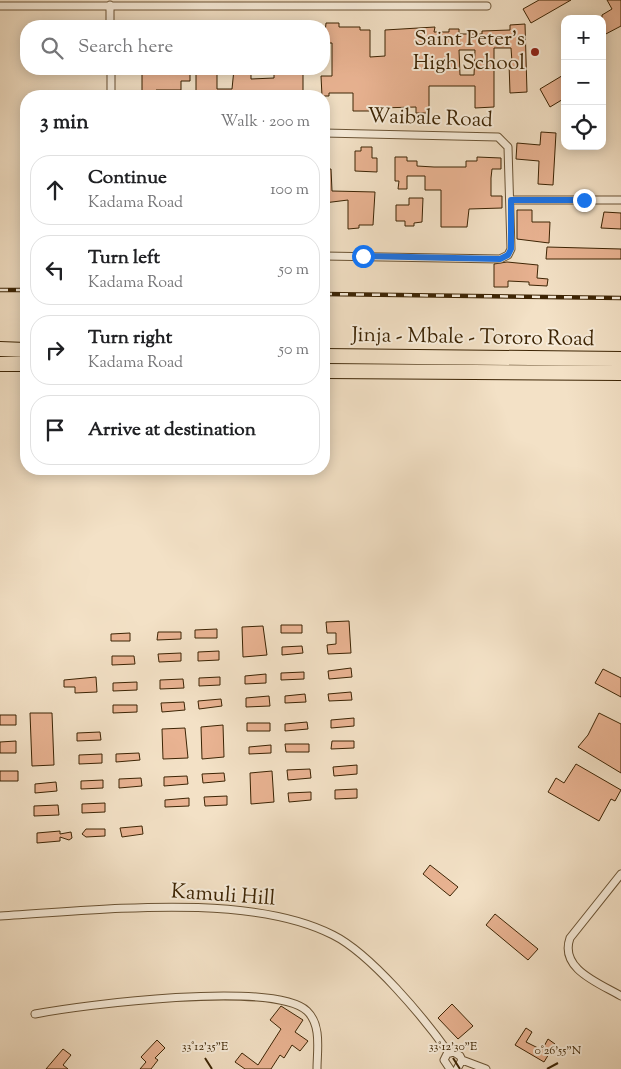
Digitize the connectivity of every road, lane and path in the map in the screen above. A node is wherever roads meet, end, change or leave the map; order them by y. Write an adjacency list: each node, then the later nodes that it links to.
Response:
1 (110, 5): 2 (street); 3 (street); 4 (street)
2 (0, 6)
3 (487, 6)
4 (110, 20)
5 (111, 75): 6 (street)
6 (111, 90)
7 (330, 133): 8 (street, Waibale Road)
8 (511, 200): 9 (street); 10 (street, Waibale Road)
9 (621, 200)
10 (330, 256)
11 (0, 349): 12 (highway)
12 (20, 350)
13 (330, 356): 14 (highway, Jinja - Mbale - Tororo Road)
14 (621, 359)
15 (0, 364): 16 (highway)
16 (20, 364)
17 (330, 371): 18 (highway, Jinja - Mbale - Tororo Road)
18 (621, 373)
19 (621, 874): 21 (street)
20 (0, 916): 23 (street, Kamuli Hill)
21 (621, 996)
22 (35, 1014): 25 (street)
23 (449, 1053): 24 (street); 26 (street)
24 (462, 1060): 27 (street); 28 (street)
25 (317, 1069)
26 (447, 1069)
27 (457, 1069)
28 (486, 1069)

